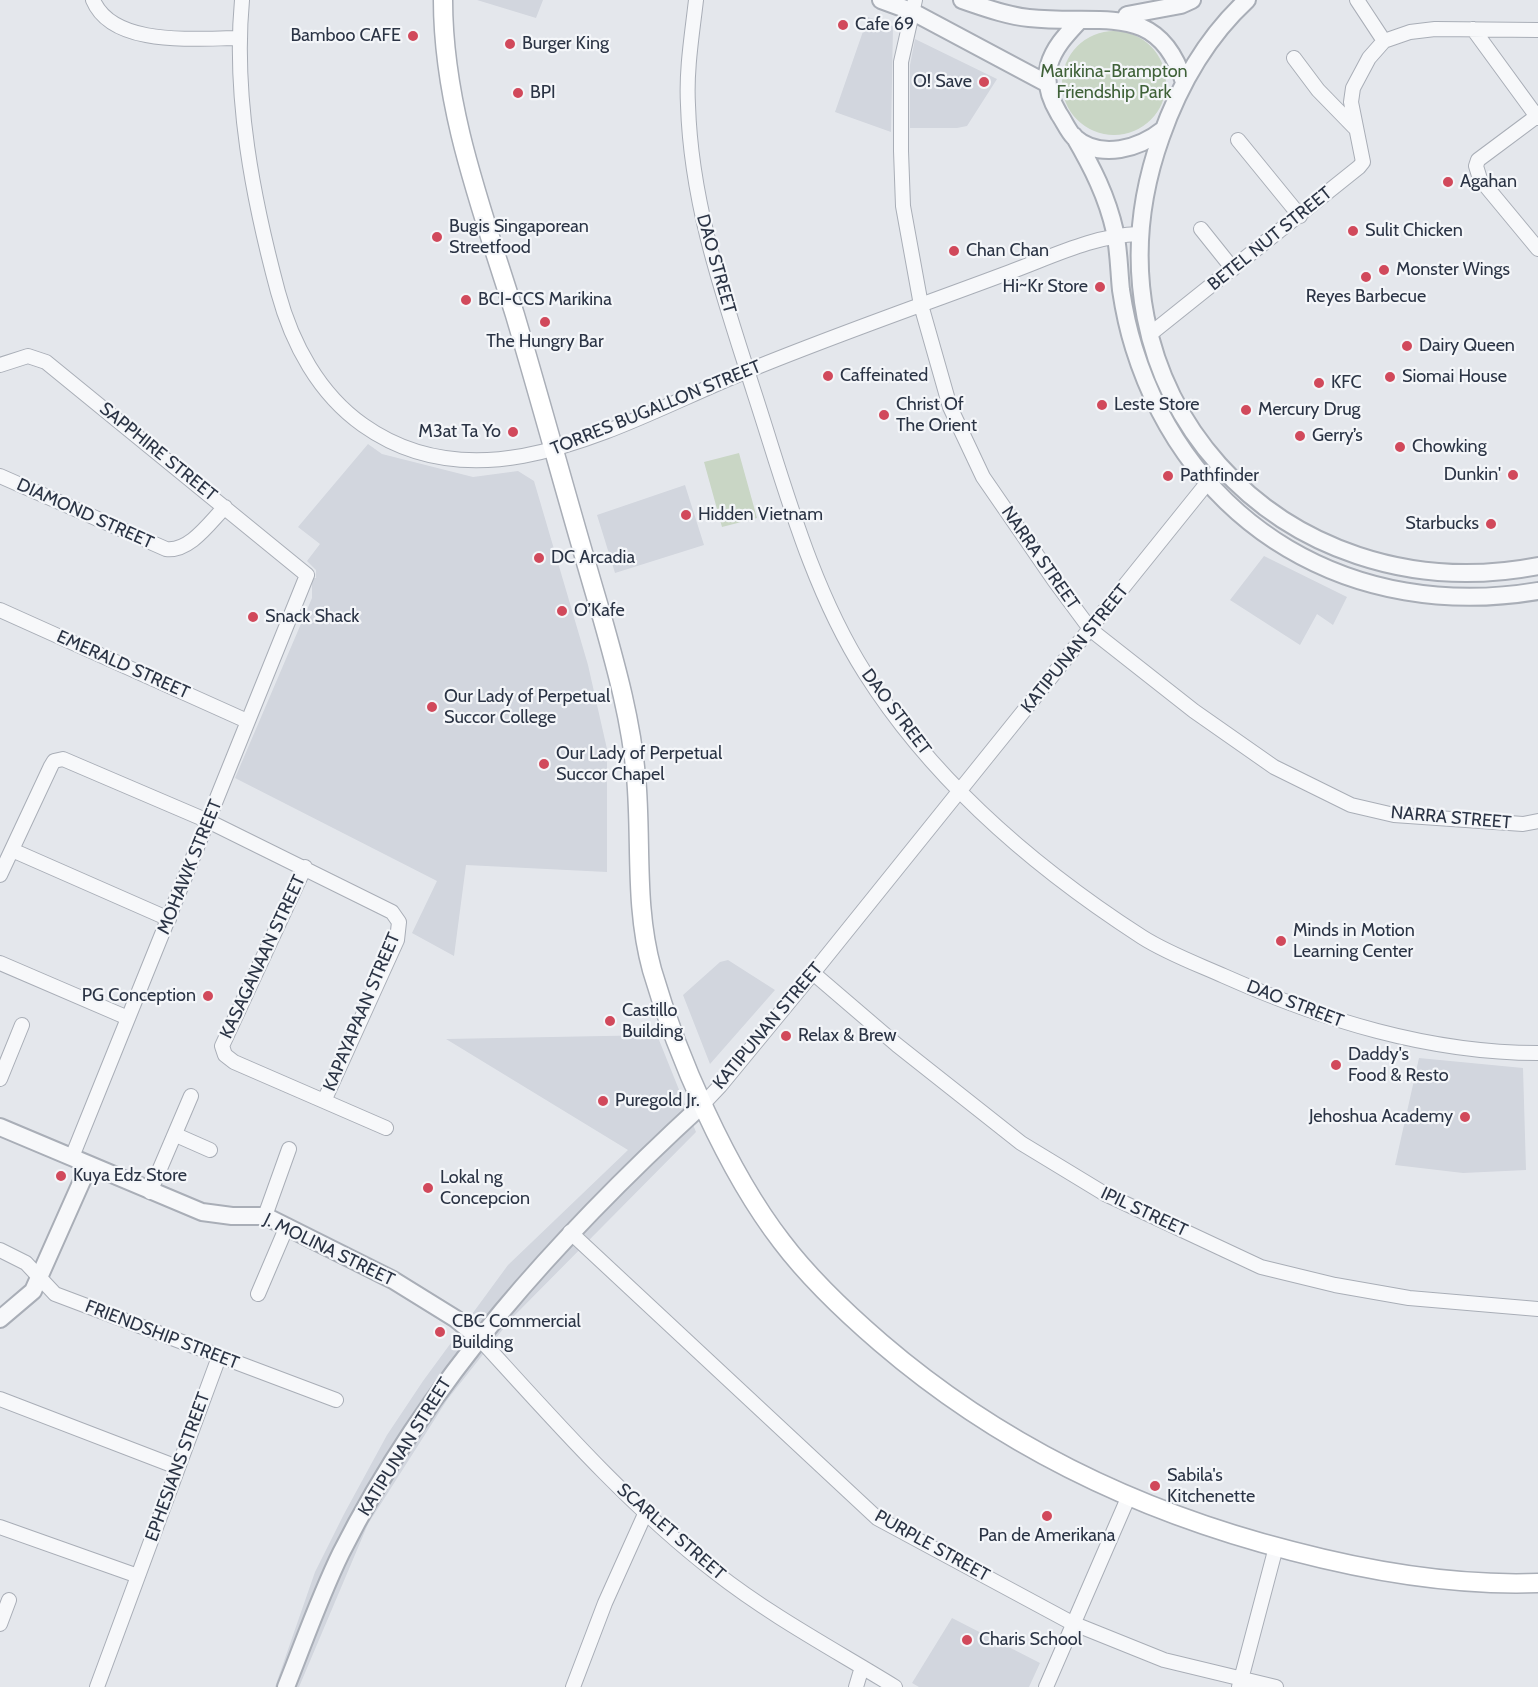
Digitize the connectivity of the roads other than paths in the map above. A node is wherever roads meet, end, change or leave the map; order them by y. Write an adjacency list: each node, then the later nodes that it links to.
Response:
1 (93, 0): 15 (street)
2 (242, 0): 15 (street, TORRES BUGALLON STREET)
3 (443, 0): 35 (main road)
4 (696, 0): 34 (street, DAO STREET)
5 (881, 0): 10 (street)
6 (962, 0): 12 (street)
7 (1192, 0): 11 (street)
8 (1357, 0): 16 (street)
9 (1244, 1): 18 (street)
10 (913, 6): 19 (street); 31 (street, NARRA STREET)
11 (1123, 15): 12 (street); 18 (street)
12 (1080, 20): 19 (street)
13 (1473, 29): 14 (street); 16 (street); 20 (street)
14 (1538, 30)
15 (239, 38): 35 (street, TORRES BUGALLON STREET)
16 (1384, 41): 22 (street)
17 (1294, 58): 22 (street)
18 (1184, 82): 21 (street)
19 (1046, 83): 23 (street)
20 (1538, 117): 29 (street)
21 (1164, 129): 23 (street); 28 (street)
22 (1356, 129): 25 (street, BETEL NUT STREET)
23 (1074, 136): 27 (street)
24 (1238, 140): 25 (street)
25 (1300, 216): 30 (street, BETEL NUT STREET)
26 (1201, 229): 30 (street)
27 (1116, 234): 28 (street, TORRES BUGALLON STREET); 31 (street, TORRES BUGALLON STREET); 38 (street)
28 (1139, 234): 32 (street)
29 (1538, 249)
30 (1233, 269): 32 (street, BETEL NUT STREET)
31 (921, 305): 34 (street, TORRES BUGALLON STREET); 44 (street, NARRA STREET)
32 (1149, 335): 36 (street)
33 (0, 365): 39 (street, SAPPHIRE STREET)
34 (747, 371): 35 (street, TORRES BUGALLON STREET); 46 (street, DAO STREET)
35 (553, 450): 61 (main road)
36 (1220, 467): 38 (street, KATIPUNAN STREET); 40 (street)
37 (0, 476): 39 (street, DIAMOND STREET)
38 (1207, 484): 42 (street); 44 (street, KATIPUNAN STREET)
39 (225, 507): 41 (street, SAPPHIRE STREET)
40 (1538, 566)
41 (307, 575): 45 (street, MOHAWK STREET)
42 (1538, 591)
43 (0, 610): 45 (street, EMERALD STREET)
44 (1091, 630): 46 (street, KATIPUNAN STREET); 48 (street, NARRA STREET)
45 (247, 720): 47 (street, MOHAWK STREET)
46 (957, 792): 54 (street, KATIPUNAN STREET); 57 (street, DAO STREET)
47 (208, 821): 49 (street); 50 (street); 52 (street, MOHAWK STREET)
48 (1538, 821)
49 (12, 850): 51 (street); 52 (street)
50 (305, 867): 60 (street, KAPAYAPAAN STREET); 60 (street, KASAGANAAN STREET)
51 (0, 875)
52 (170, 919): 55 (street, MOHAWK STREET)
53 (0, 963): 55 (street)
54 (813, 973): 61 (street, KATIPUNAN STREET); 76 (street, IPIL STREET)
55 (128, 1018): 67 (street, MOHAWK STREET)
56 (22, 1025): 58 (street)
57 (1538, 1053)
58 (0, 1079)
59 (191, 1096): 64 (street)
60 (324, 1101): 63 (street)
61 (703, 1104): 72 (street, KATIPUNAN STREET); 83 (main road)
62 (0, 1127): 67 (street, J. MOLINA STREET)
63 (386, 1128)
64 (176, 1135): 66 (street); 69 (street)
65 (289, 1149): 70 (street)
66 (210, 1150)
67 (72, 1158): 68 (street, J. MOLINA STREET)
68 (89, 1165): 69 (street, J. MOLINA STREET); 74 (street)
69 (150, 1192): 70 (street, J. MOLINA STREET)
70 (265, 1215): 71 (street, J. MOLINA STREET)
71 (286, 1226): 75 (street); 78 (street, J. MOLINA STREET)
72 (570, 1232): 78 (street, KATIPUNAN STREET); 90 (street, PURPLE STREET)
73 (0, 1250): 74 (street, FRIENDSHIP STREET)
74 (40, 1278): 77 (street); 79 (street, FRIENDSHIP STREET)
75 (258, 1294)
76 (1538, 1309)
77 (0, 1319)
78 (479, 1338): 84 (street, SCARLET STREET); 95 (street, KATIPUNAN STREET)
79 (219, 1357): 81 (street, FRIENDSHIP STREET); 82 (street, EPHESIANS STREET)
80 (0, 1399): 82 (street)
81 (336, 1400)
82 (177, 1467): 87 (street, EPHESIANS STREET)
83 (1128, 1498): 86 (main road); 90 (street)
84 (645, 1514): 92 (street, SCARLET STREET); 96 (street)
85 (0, 1527): 87 (street)
86 (1276, 1547): 88 (main road); 93 (street)
87 (138, 1576): 94 (street, EPHESIANS STREET)
88 (1538, 1583)
89 (9, 1600): 91 (street)
90 (1072, 1623): 93 (street, PURPLE STREET); 99 (street)
91 (0, 1624)
92 (862, 1667): 97 (street); 98 (street, SCARLET STREET)
93 (1240, 1683): 100 (street, PURPLE STREET)
94 (97, 1687)
95 (286, 1687)
96 (573, 1687)
97 (856, 1687)
98 (895, 1687)
99 (1046, 1687)
100 (1276, 1687)

